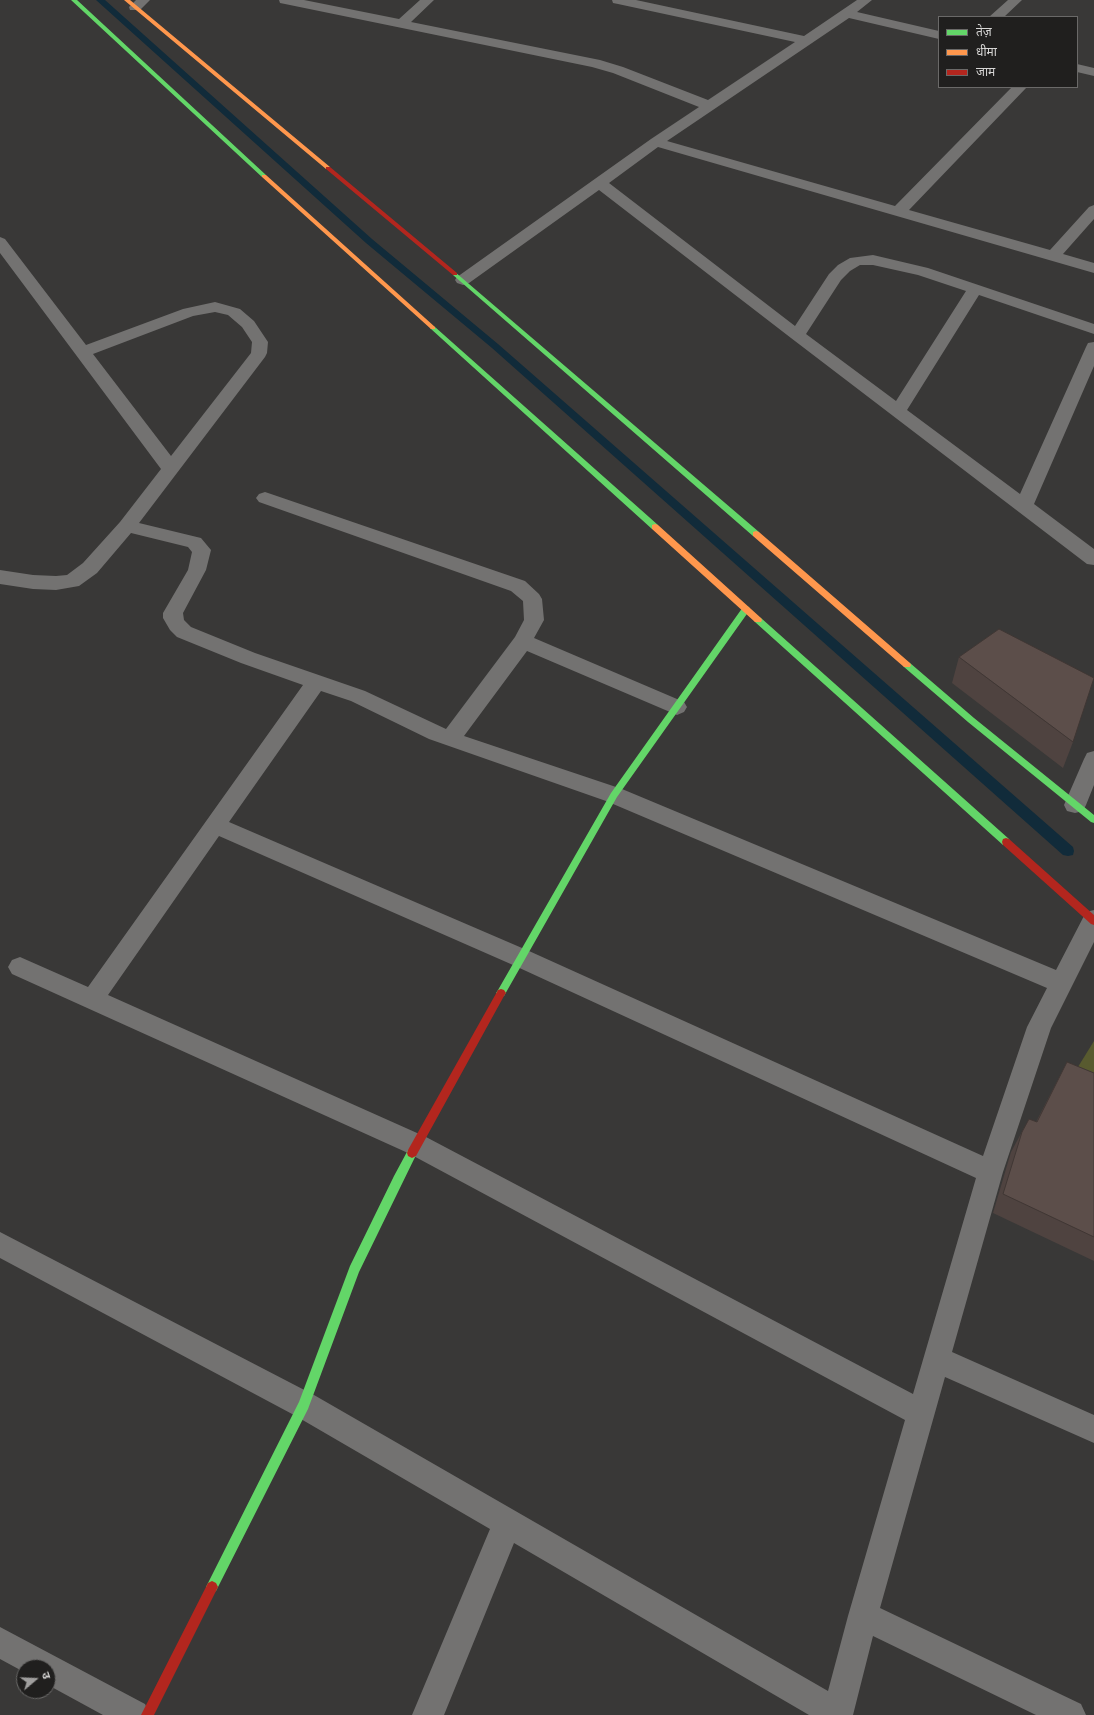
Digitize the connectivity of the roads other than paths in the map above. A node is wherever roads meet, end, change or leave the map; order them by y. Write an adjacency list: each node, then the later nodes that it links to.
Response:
1 (74, 0): 37 (street)
2 (285, 0): 10 (street)
3 (428, 0): 10 (street)
4 (618, 0): 12 (street)
5 (866, 0): 8 (street)
6 (1016, 0): 9 (street)
7 (135, 2): 24 (street)
8 (846, 13): 11 (street); 12 (street)
9 (997, 16)
10 (402, 23): 16 (street)
11 (938, 35)
12 (806, 40): 16 (street)
13 (1078, 68): 14 (street)
14 (1094, 72)
15 (1019, 88): 20 (street)
16 (710, 106): 17 (street)
17 (656, 142): 18 (street); 20 (street)
18 (600, 183): 24 (street); 27 (street)
19 (1094, 210): 22 (street)
20 (898, 212): 22 (street)
21 (0, 242): 29 (street)
22 (1053, 256): 23 (street)
23 (1094, 268)
24 (462, 280): 44 (street)
25 (975, 289): 26 (street); 27 (street); 30 (street)
26 (1094, 329)
27 (797, 335): 30 (street)
28 (1094, 347): 33 (street)
29 (82, 352): 31 (street); 31 (street)
30 (898, 411): 33 (street)
31 (171, 469): 34 (street)
32 (265, 498): 38 (street)
33 (1024, 506): 35 (street)
34 (127, 526): 36 (street); 39 (street)
35 (1094, 559)
36 (0, 577)
37 (746, 609): 40 (street); 47 (street)
38 (523, 642): 40 (street); 41 (street)
39 (316, 682): 41 (street); 46 (street)
40 (677, 707): 43 (street)
41 (450, 739): 43 (street)
42 (1094, 759): 44 (street)
43 (614, 795): 48 (street); 50 (street)
44 (1075, 805): 45 (street)
45 (1094, 820)
46 (215, 825): 48 (street); 51 (street)
47 (1094, 920): 50 (street)
48 (521, 958): 52 (street); 53 (street)
49 (20, 967): 51 (street)
50 (1061, 983): 53 (street)
51 (92, 999): 52 (street)
52 (417, 1145): 56 (street); 57 (street)
53 (990, 1172): 55 (street)
54 (0, 1244): 56 (street)
55 (938, 1359): 57 (street); 58 (street)
56 (304, 1405): 59 (street); 65 (street)
57 (922, 1414): 60 (street)
58 (1094, 1428)
59 (507, 1523): 66 (street); 67 (street)
60 (863, 1616): 67 (street); 68 (street)
61 (0, 1642): 62 (street)
62 (31, 1659)
63 (56, 1673): 64 (street)
64 (134, 1715)
65 (147, 1715)
66 (428, 1715)
67 (837, 1715)
68 (1070, 1715)

